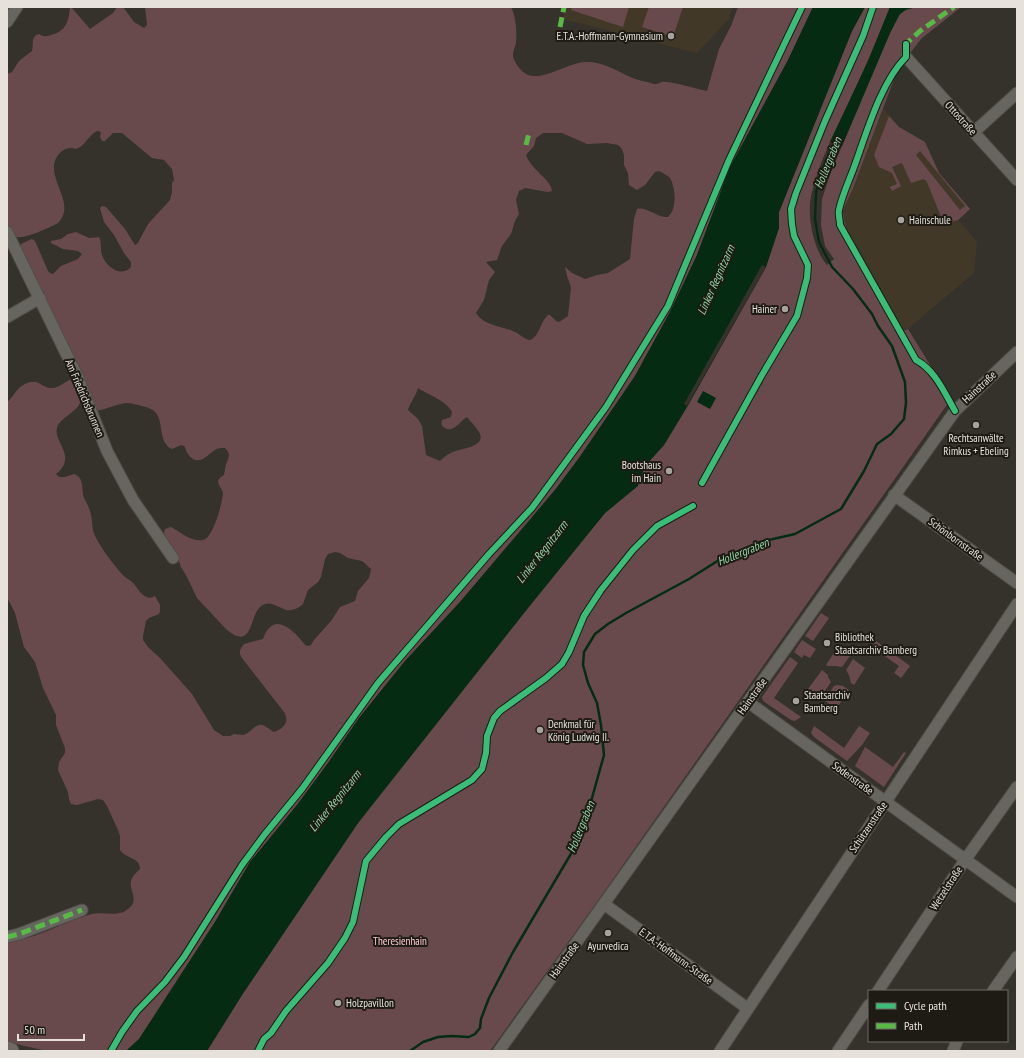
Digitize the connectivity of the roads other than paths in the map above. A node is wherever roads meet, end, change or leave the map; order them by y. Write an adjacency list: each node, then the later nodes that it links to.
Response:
1 (16, 7): 2 (street)
2 (7, 22)
3 (906, 57): 5 (street, Ottostraße)
4 (1017, 93): 5 (street)
5 (974, 132): 6 (street, Ottostraße)
6 (1017, 180)
7 (7, 232): 8 (street, Am Friedrichsbrunnen)
8 (40, 298): 9 (street); 12 (street, Am Friedrichsbrunnen)
9 (7, 317)
10 (1017, 352): 11 (street, Hainstraße)
11 (894, 495): 13 (street, Schönbornstraße); 15 (street, Hainstraße)
12 (173, 558)
13 (1017, 583)
14 (1017, 604): 17 (street, Schützenstraße)
15 (748, 702): 17 (street, Sodenstraße); 20 (street, Hainstraße)
16 (1017, 787): 18 (street, Wetzelstraße)
17 (886, 801): 18 (street, Sodenstraße); 27 (street, Schützenstraße)
18 (965, 860): 19 (street, Sodenstraße); 24 (street, Wetzelstraße)
19 (1017, 896)
20 (604, 904): 27 (street, E.T.A.-Hoffmann-Straße); 30 (street, Hainstraße)
21 (82, 910): 22 (street)
22 (7, 937)
23 (1017, 957): 25 (street)
24 (879, 990)
25 (994, 990)
26 (868, 1006): 32 (street)
27 (748, 1008): 31 (street, Schützenstraße)
28 (7, 1050): 29 (main road)
29 (10, 1051)
30 (499, 1051)
31 (720, 1051)
32 (838, 1051)

